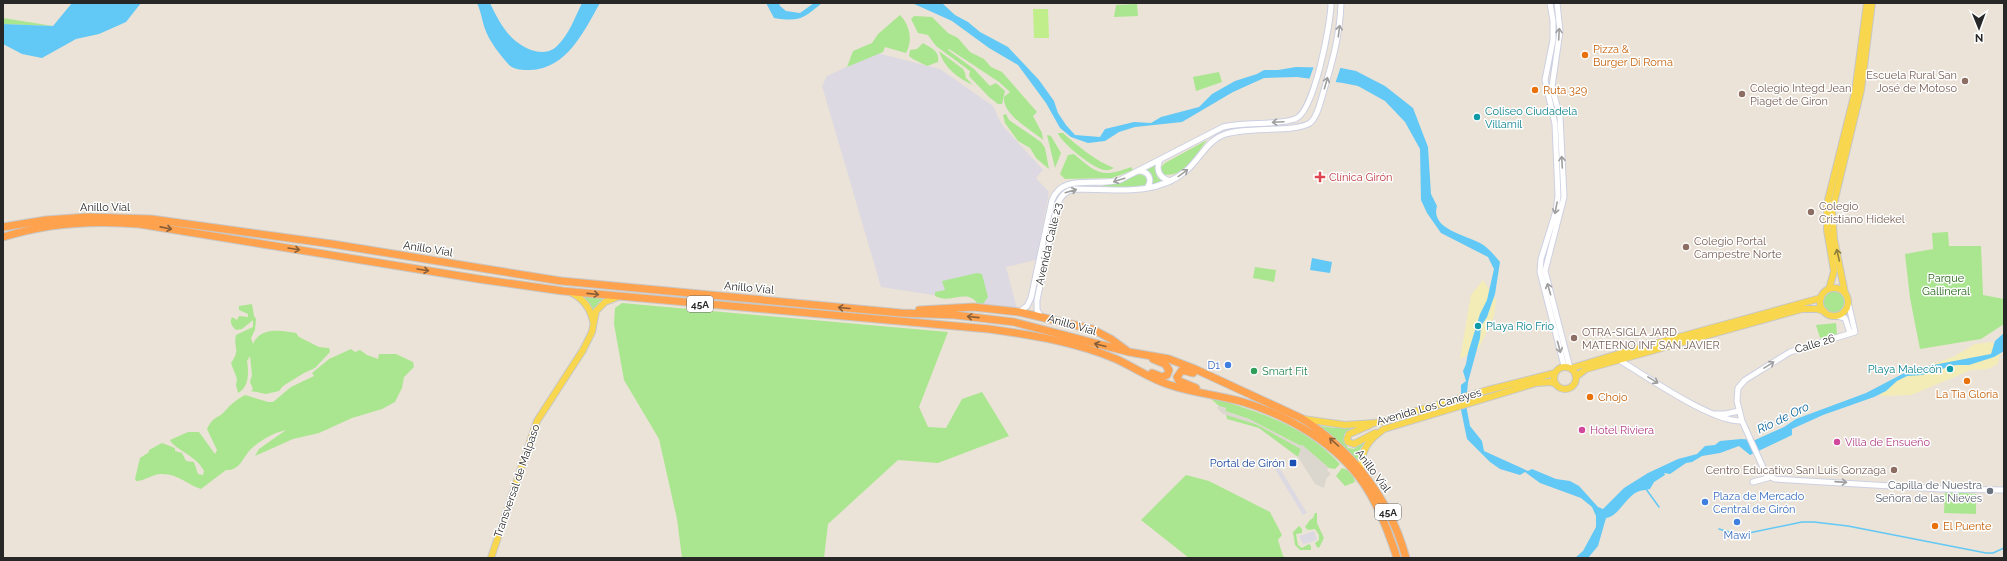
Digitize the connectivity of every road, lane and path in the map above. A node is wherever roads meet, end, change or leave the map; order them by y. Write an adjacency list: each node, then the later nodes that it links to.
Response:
1 (1331, 3): 7 (street, Avenida Calle 23, one-way to 7)
2 (1341, 3): 9 (street, Avenida Calle 23, one-way to 2)
3 (1550, 3): 28 (street, one-way to 28)
4 (1557, 3): 28 (street, one-way to 4)
5 (1867, 3): 13 (main road)
6 (1872, 3): 15 (main road, one-way to 6)
7 (1160, 160): 8 (street, Avenida Calle 23); 9 (street)
8 (1139, 171): 10 (street); 20 (street, Avenida Calle 23, one-way to 20)
9 (1171, 181): 10 (street, Avenida Calle 23)
10 (1147, 188): 23 (street, Avenida Calle 23, one-way to 10)
11 (3, 228): 21 (highway, Anillo Víal / 45A, one-way to 11)
12 (3, 237): 14 (highway, Anillo Víal / 45A, one-way to 14)
13 (1829, 289): 15 (main road); 17 (main road)
14 (563, 290): 16 (highway, Anillo Víal / 45A, one-way to 16); 24 (main road)
15 (1845, 293): 18 (main road)
16 (618, 296): 24 (main road, Transversal de Malpaso); 29 (highway, Anillo Víal / 45A)
17 (1821, 298): 19 (main road); 28 (main road)
18 (1848, 302): 22 (main road); 25 (street)
19 (1824, 311): 22 (main road); 27 (main road)
20 (1018, 312): 21 (highway); 23 (highway)
21 (901, 313): 26 (highway, Anillo Víal / 45A, one-way to 21)
22 (1837, 316): 25 (street)
23 (1041, 317): 26 (highway)
24 (593, 323): 46 (main road, Transversal de Malpaso)
25 (1852, 333): 36 (street, Calle 26, one-way to 25)
26 (1132, 352): 29 (highway); 32 (highway, Anillo Víal / 45A)
27 (1619, 360): 31 (main road); 37 (street, one-way to 37)
28 (1569, 367): 30 (main road); 31 (main road)
29 (1131, 368): 35 (highway, Anillo Víal / 45A)
30 (1555, 373): 33 (main road); 34 (main road, Avenida Los Caneyes)
31 (1577, 376): 33 (main road)
32 (1222, 381): 35 (highway); 38 (highway, Anillo Víal / 45A)
33 (1556, 384): 34 (main road, Avenida Los Caneyes)
34 (1481, 395): 40 (main road, Avenida Los Caneyes); 41 (main road, Avenida Los Caneyes)
35 (1217, 396): 47 (highway, Anillo Víal / 45A)
36 (1739, 411): 37 (street); 39 (street)
37 (1710, 413): 39 (street)
38 (1301, 418): 40 (main road, Avenida Los Caneyes); 42 (highway, Anillo Víal / 45A, one-way to 38)
39 (1742, 421): 43 (street)
40 (1375, 423): 41 (main road)
41 (1384, 429): 42 (main road, Avenida Los Caneyes)
42 (1361, 470): 48 (highway, Anillo Víal / 45A)
43 (1771, 477): 44 (street); 45 (street, one-way to 45)
44 (1753, 482)
45 (2004, 490)
46 (491, 558)
47 (1397, 558)
48 (1406, 558)

